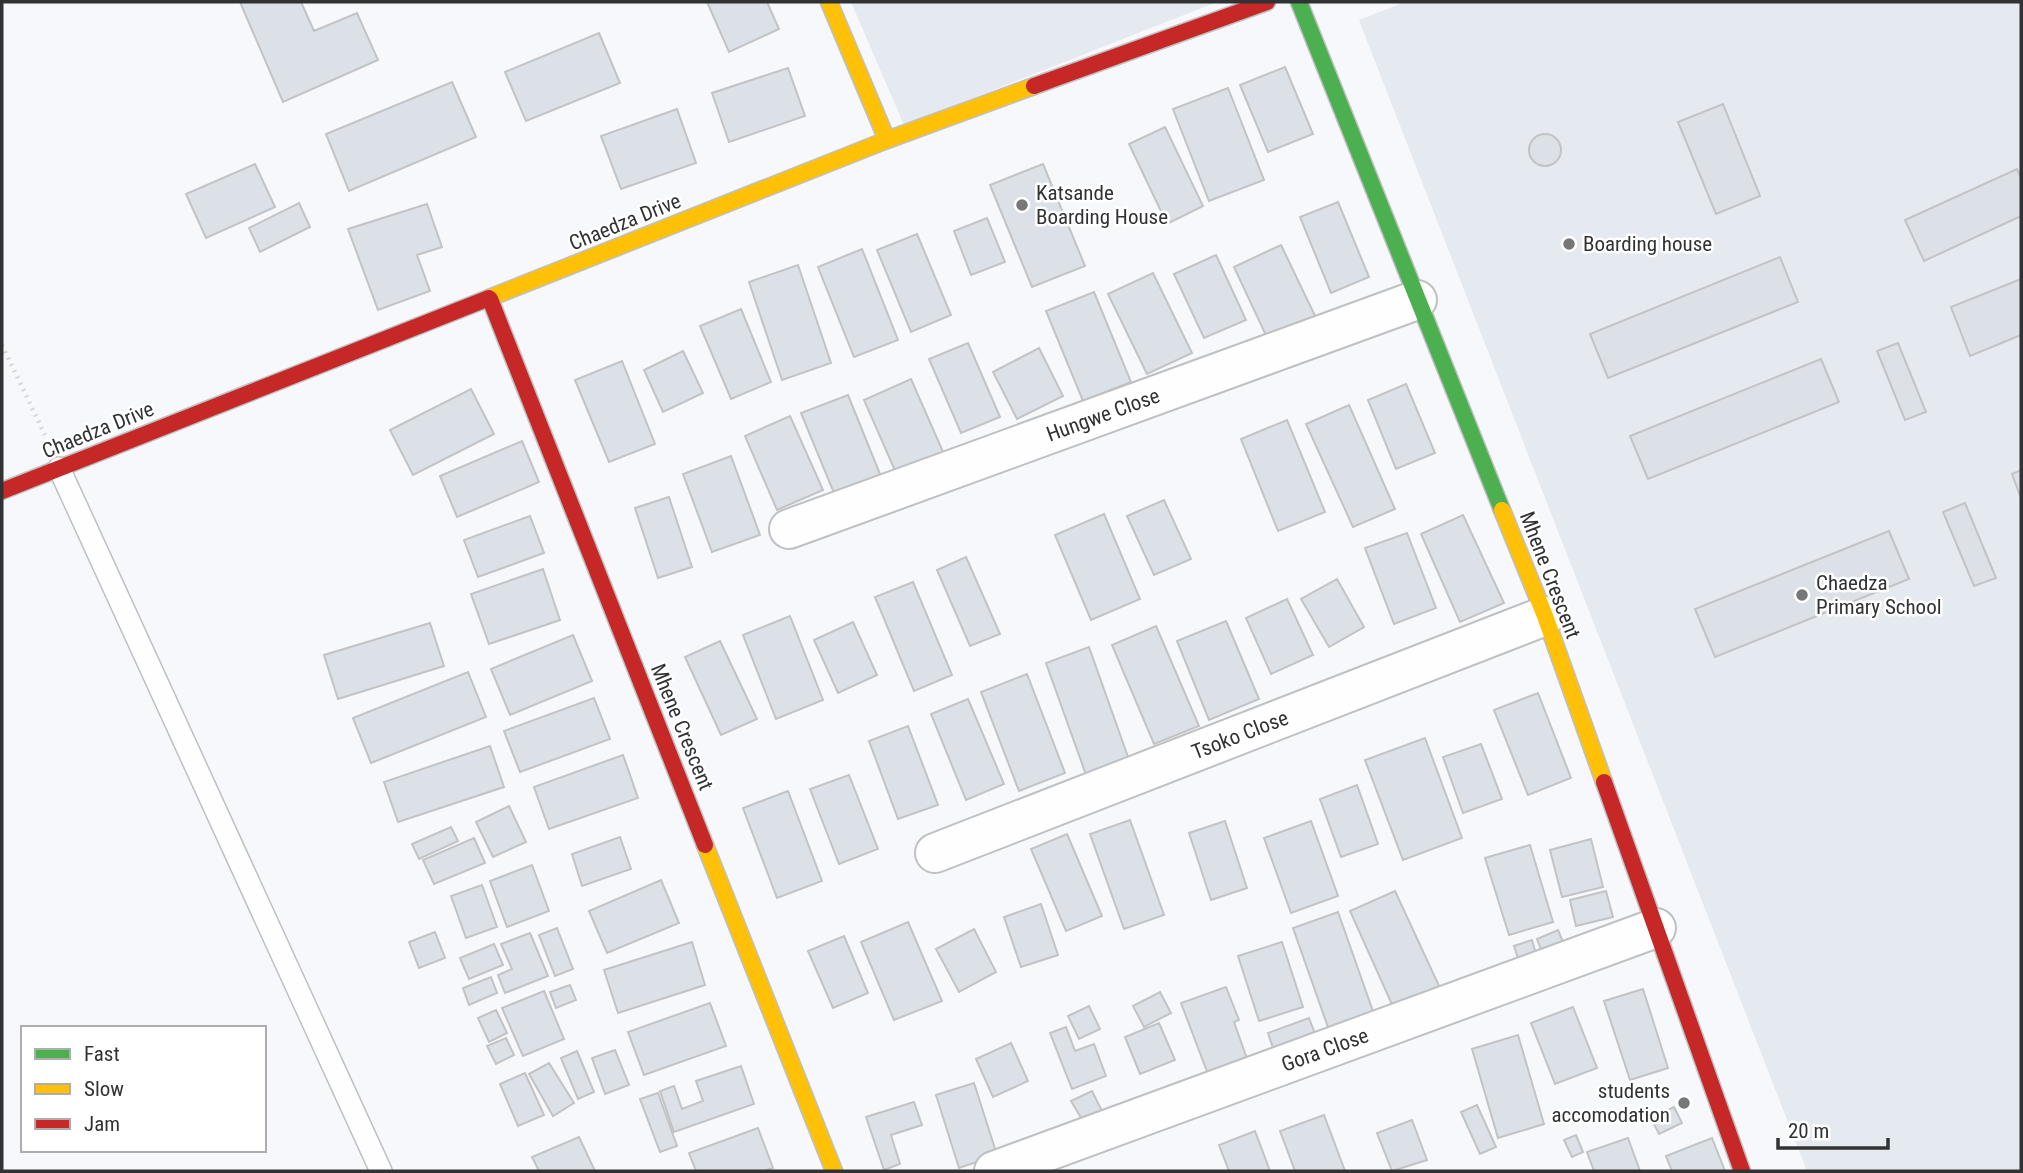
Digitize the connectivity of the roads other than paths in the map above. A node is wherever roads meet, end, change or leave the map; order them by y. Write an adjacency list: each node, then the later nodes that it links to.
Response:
1 (829, 2): 4 (street)
2 (1267, 2): 4 (street, Chaedza Drive)
3 (1299, 2): 6 (street, Mhene Crescent)
4 (887, 140): 5 (street, Chaedza Drive)
5 (490, 299): 7 (street, Chaedza Drive); 14 (street, Mhene Crescent)
6 (1417, 300): 9 (street, Hungwe Close); 10 (street, Mhene Crescent)
7 (59, 468): 8 (street, Chaedza Drive); 13 (lane)
8 (2, 491)
9 (789, 529)
10 (1545, 616): 11 (street, Tsoko Close); 12 (street, Mhene Crescent)
11 (934, 853)
12 (1656, 928): 15 (street, Gora Close); 16 (street, Mhene Crescent)
13 (381, 1171)
14 (834, 1171)
15 (994, 1171)
16 (1742, 1171)

